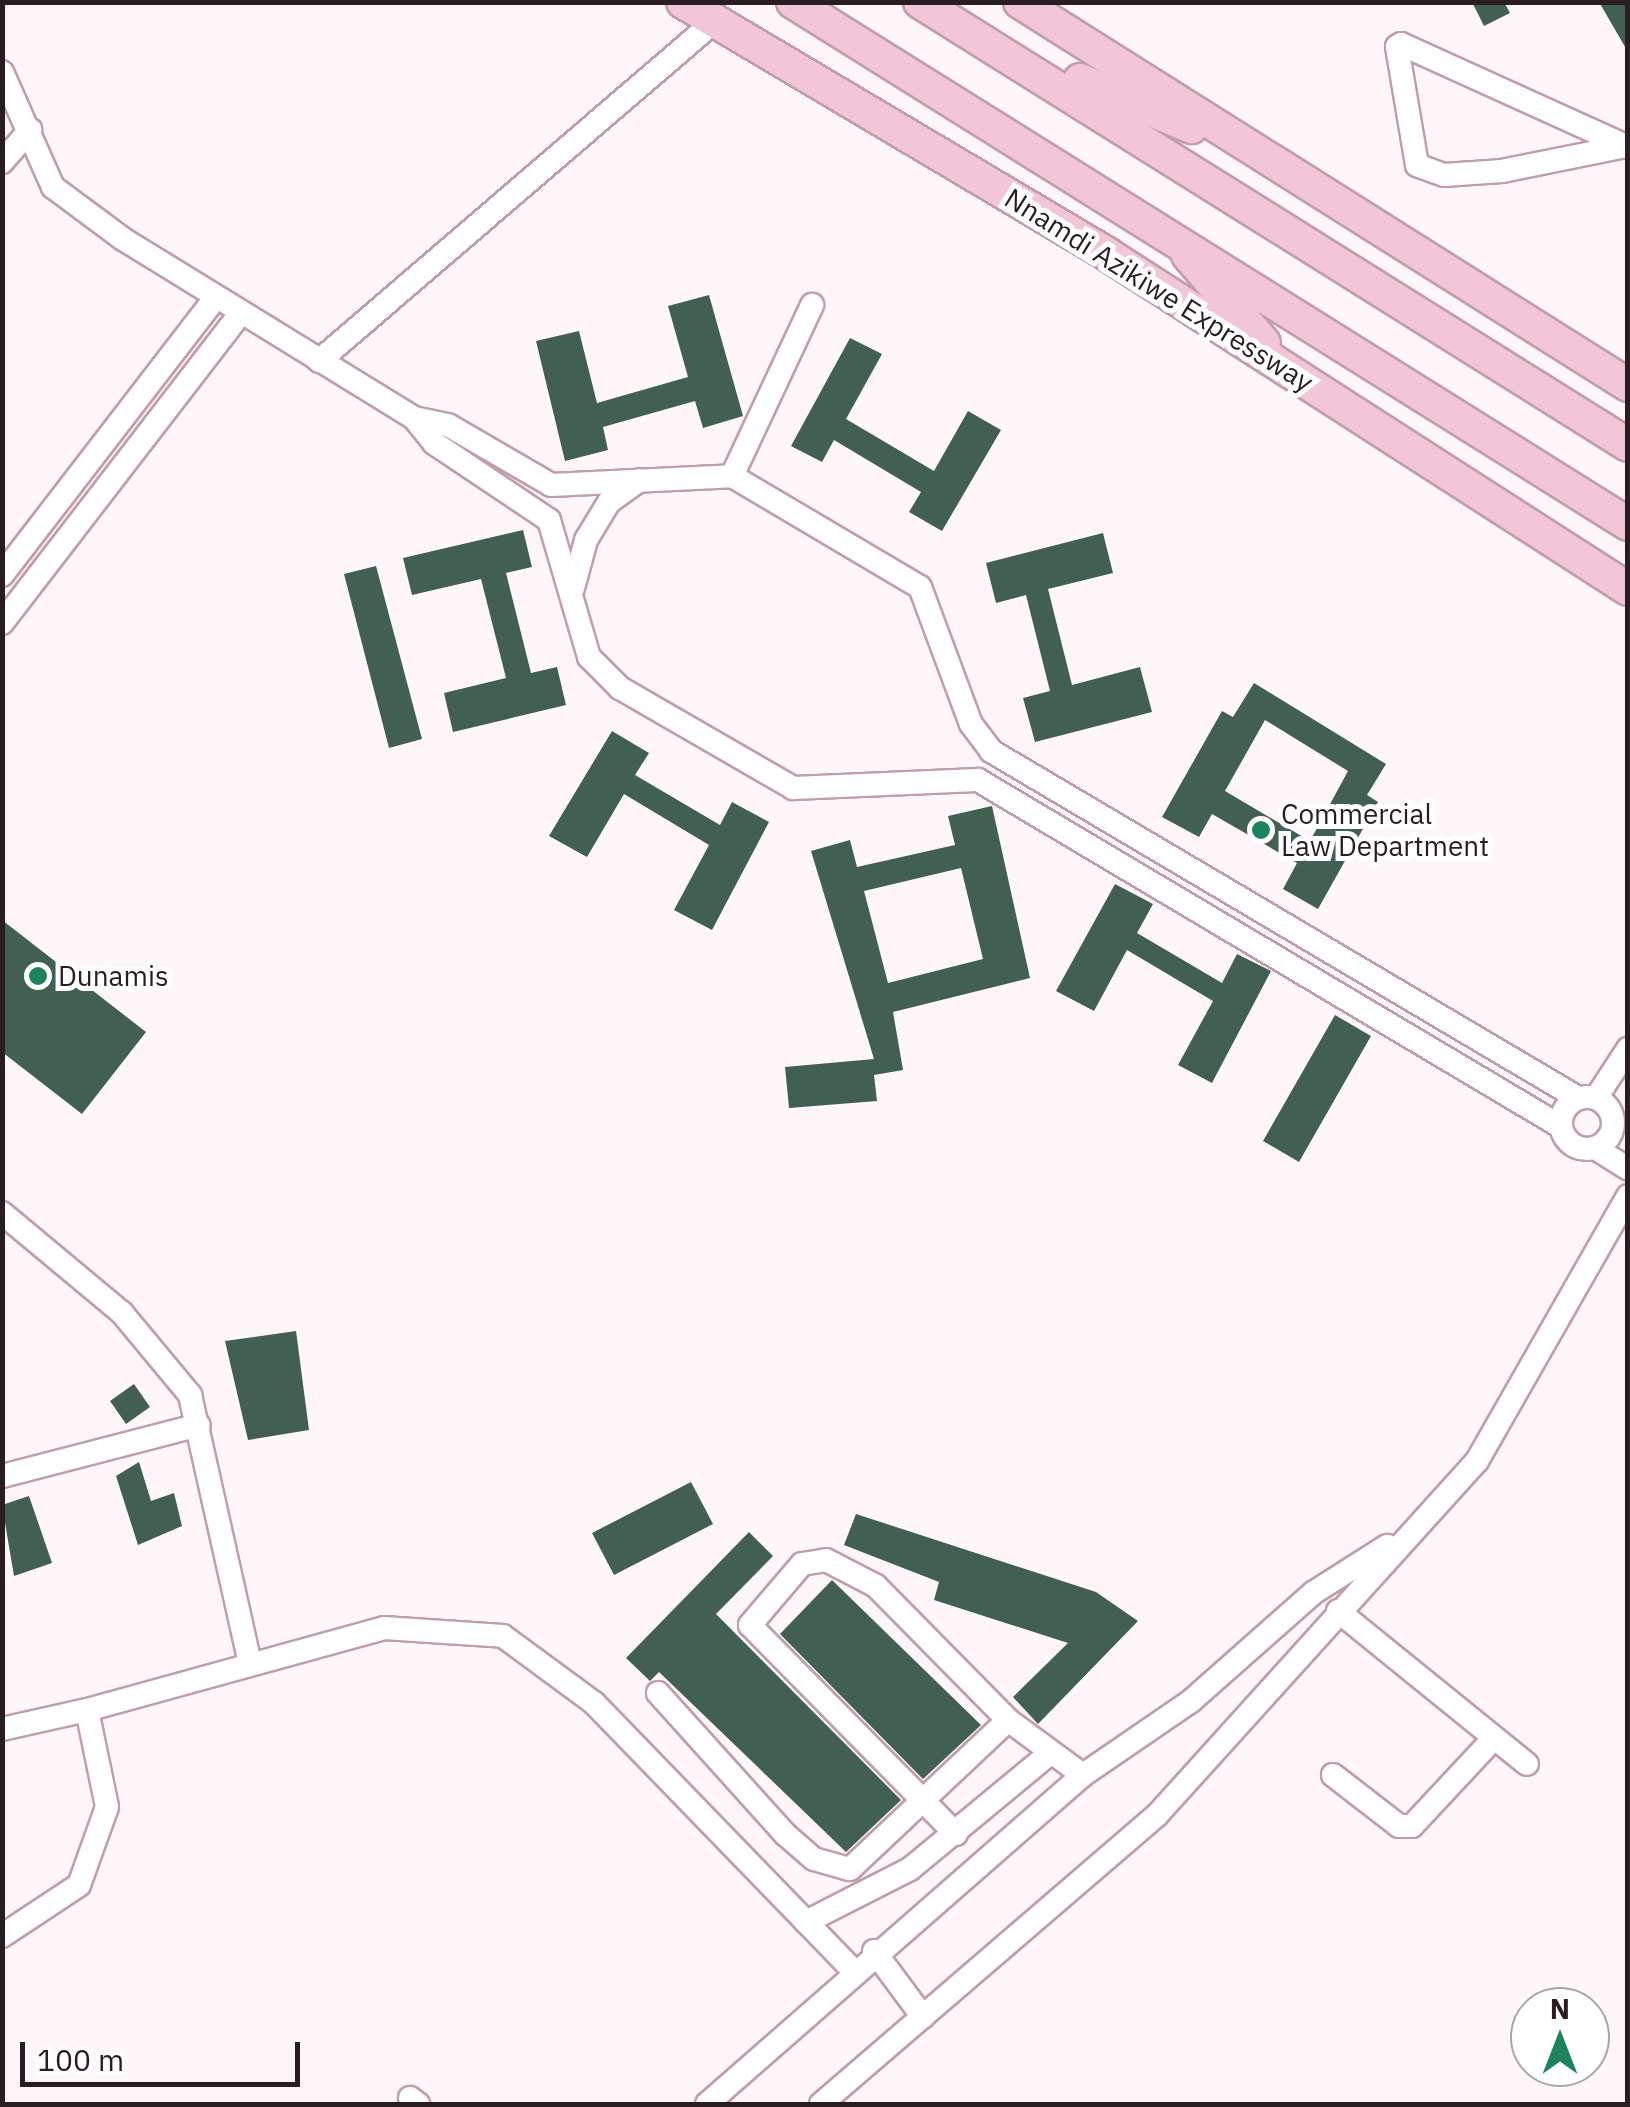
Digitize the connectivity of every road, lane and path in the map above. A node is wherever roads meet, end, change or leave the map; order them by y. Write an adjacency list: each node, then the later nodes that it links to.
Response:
1 (683, 2): 5 (highway, Nnamdi Azikiwe Expressway)
2 (793, 2): 12 (highway, Nnamdi Azikiwe Expressway)
3 (920, 2): 6 (highway)
4 (1020, 2): 11 (highway)
5 (716, 21): 16 (street); 17 (highway, Nnamdi Azikiwe Expressway)
6 (989, 42): 11 (highway); 20 (highway)
7 (2, 72): 8 (street)
8 (30, 130): 10 (street); 13 (street)
9 (1627, 146): 9 (street)
10 (2, 162)
11 (1292, 170): 18 (highway)
12 (1166, 228): 17 (highway); 23 (highway, Nnamdi Azikiwe Expressway)
13 (216, 298): 15 (street); 24 (street)
14 (812, 305): 22 (street)
15 (240, 314): 16 (street); 27 (street)
16 (319, 361): 19 (street)
17 (1287, 370): 26 (highway, Nnamdi Azikiwe Expressway)
18 (1628, 385)
19 (414, 418): 21 (street); 25 (street)
20 (1628, 445)
21 (646, 475): 22 (street); 25 (street)
22 (732, 476): 29 (street)
23 (1628, 524)
24 (2, 575)
25 (573, 588): 31 (street)
26 (1628, 590)
27 (2, 623)
28 (1628, 1050): 30 (street)
29 (1554, 1091): 30 (street); 31 (street)
30 (1587, 1098): 31 (street); 32 (street)
31 (1551, 1119): 33 (street)
32 (1620, 1123): 33 (street)
33 (1595, 1148): 34 (street)
34 (1628, 1169)
35 (1628, 1196): 39 (street)
36 (2, 1214): 37 (street)
37 (200, 1425): 38 (street); 41 (street)
38 (2, 1476)
39 (1407, 1534): 40 (street); 49 (street)
40 (1338, 1611): 46 (street); 57 (street)
41 (250, 1664): 43 (street); 53 (street)
42 (658, 1693): 51 (street)
43 (87, 1710): 45 (street); 54 (street)
44 (1008, 1720): 47 (street); 51 (street); 51 (street)
45 (2, 1729)
46 (1493, 1739): 48 (street); 50 (street)
47 (1050, 1753): 49 (street); 52 (street)
48 (1527, 1764)
49 (1083, 1775): 55 (street)
50 (1333, 1775)
51 (925, 1803): 52 (street)
52 (956, 1834): 53 (street)
53 (806, 1922): 56 (street)
54 (2, 1936)
55 (874, 1951): 56 (street); 57 (street)
56 (852, 1970): 58 (street)
57 (923, 2018): 59 (street)
58 (707, 2104)
59 (820, 2104)

